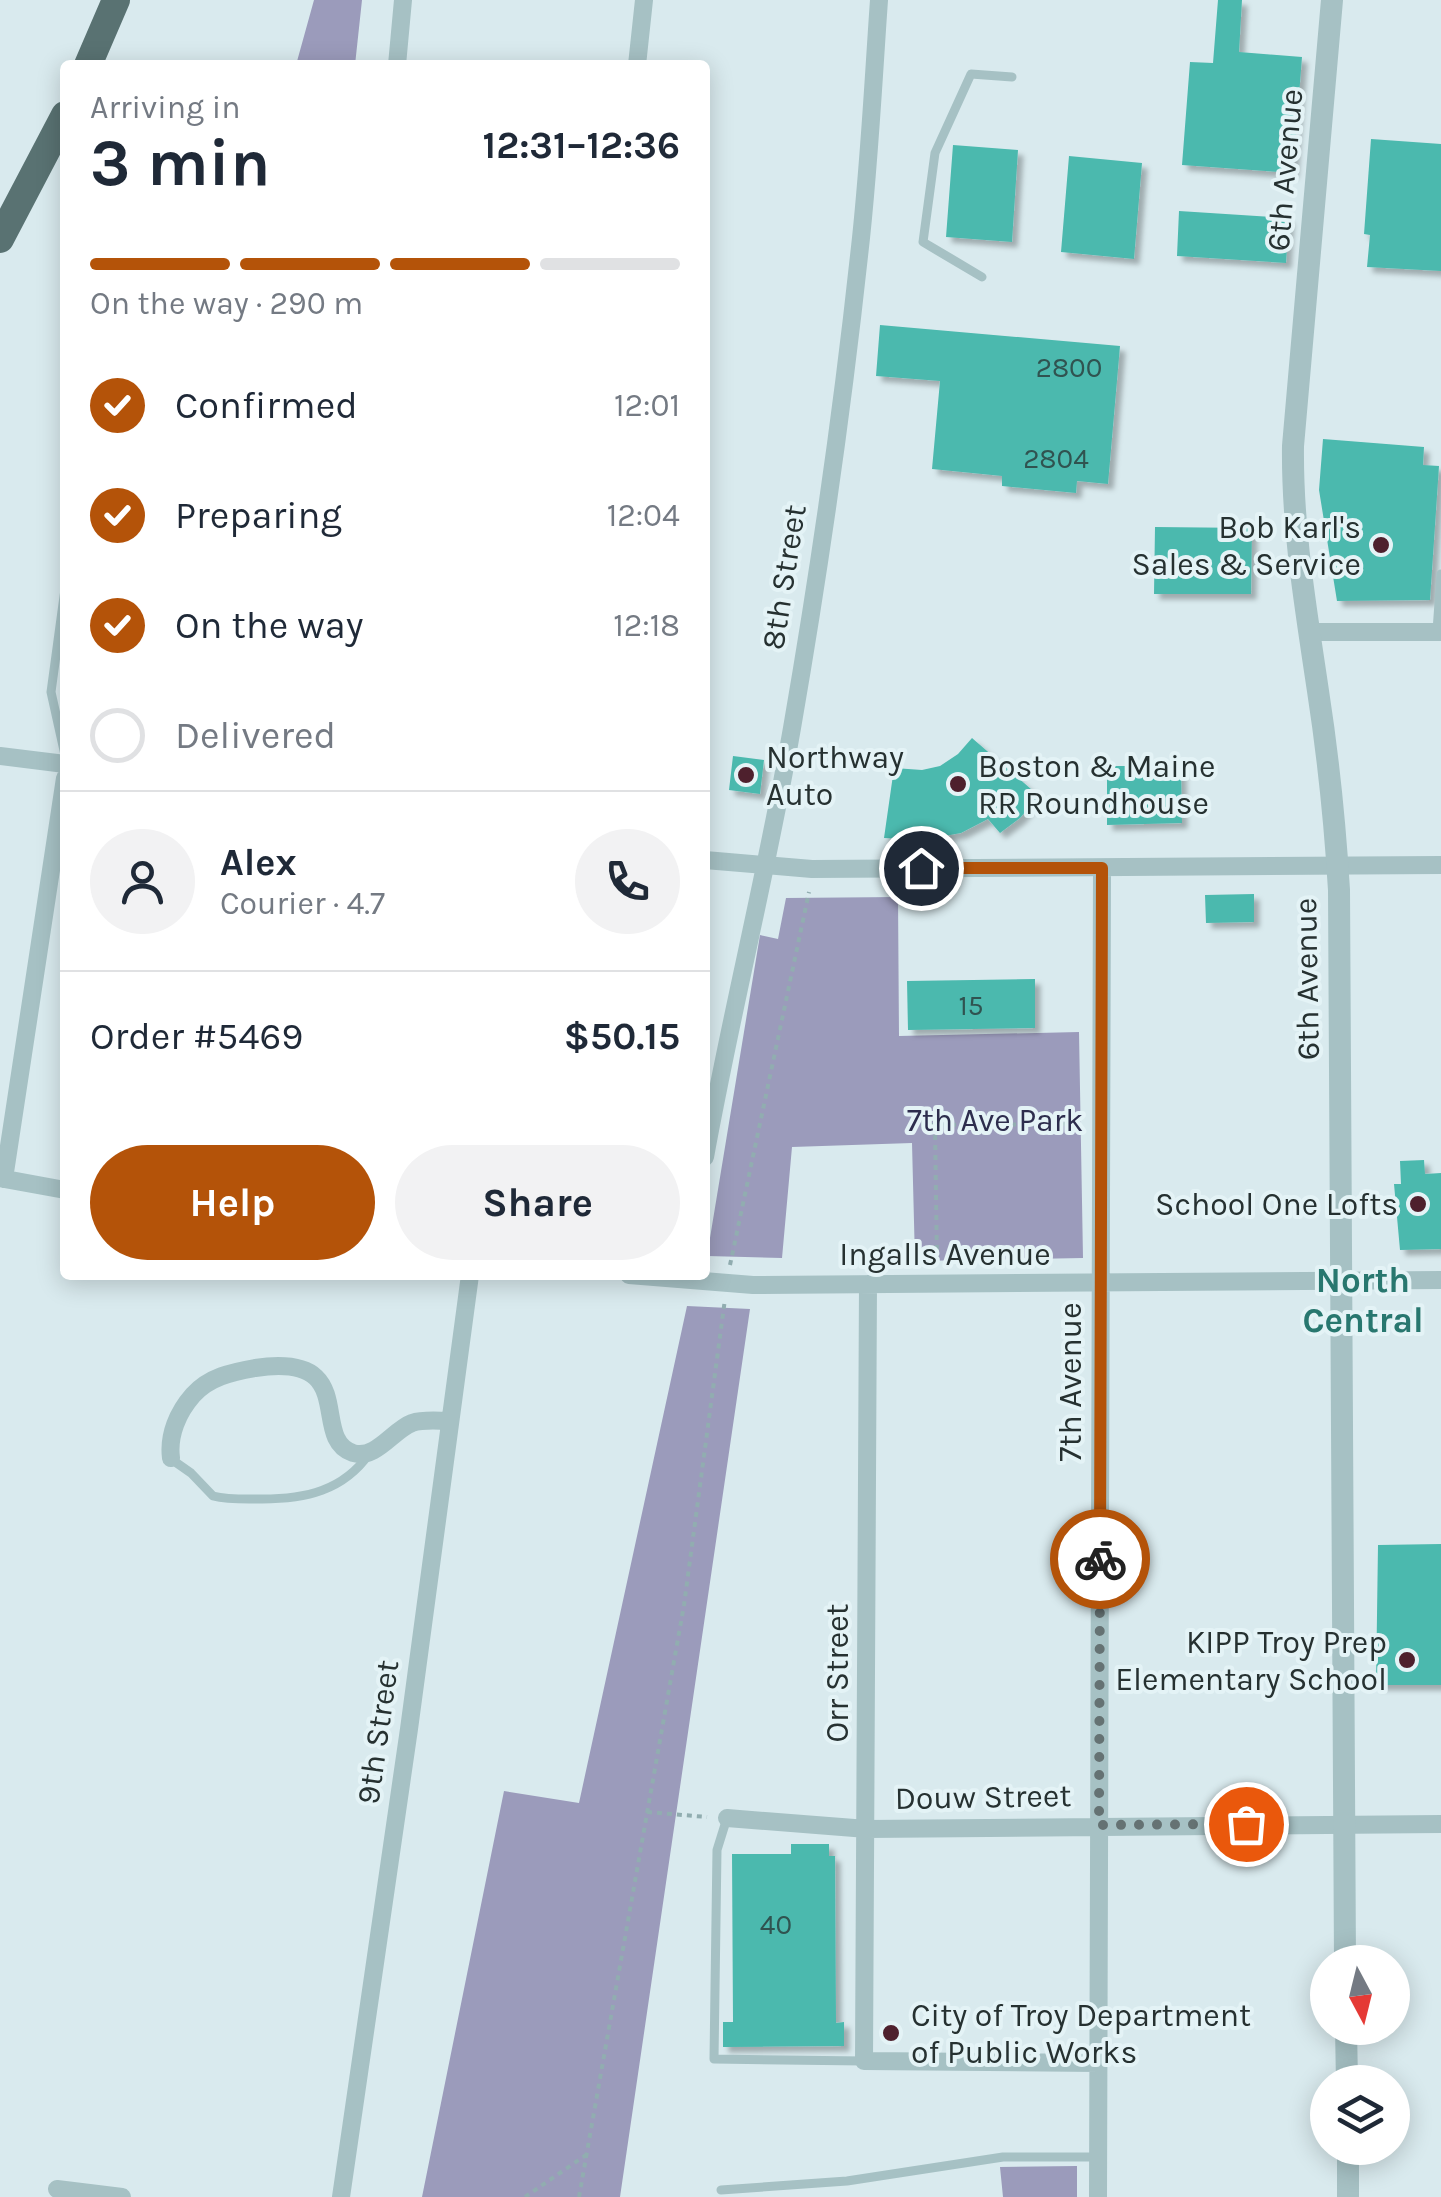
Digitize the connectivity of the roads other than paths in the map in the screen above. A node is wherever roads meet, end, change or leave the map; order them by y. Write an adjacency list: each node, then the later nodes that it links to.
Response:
1 (116, 0): 6 (main road)
2 (403, 0): 7 (street)
3 (644, 0): 8 (street)
4 (879, 0): 22 (street, 8th Street)
5 (1332, 0): 15 (street, 6th Avenue)
6 (90, 60)
7 (397, 60)
8 (638, 60)
9 (1012, 78): 12 (lane)
10 (60, 125): 11 (main road)
11 (0, 239)
12 (982, 277)
13 (1441, 574): 16 (lane)
14 (60, 626): 17 (lane)
15 (1309, 632): 16 (street); 23 (street, 6th Avenue)
16 (1439, 632)
17 (60, 732)
18 (0, 756): 19 (street)
19 (60, 763)
20 (60, 810): 27 (street)
21 (710, 860): 22 (street)
22 (766, 866): 25 (street); 26 (street, 8th Street)
23 (1337, 866): 24 (street); 25 (street); 32 (street, 6th Avenue)
24 (1441, 866)
25 (1102, 868): 33 (street, 7th Avenue)
26 (710, 1129)
27 (2, 1178): 28 (street)
28 (60, 1189)
29 (469, 1280): 35 (street, 9th Street)
30 (698, 1280): 34 (street, Ingalls Avenue)
31 (1441, 1280): 32 (street, Ingalls Avenue)
32 (1343, 1281): 33 (street, Ingalls Avenue); 39 (street, 6th Avenue)
33 (1100, 1283): 34 (street, Ingalls Avenue); 41 (street, 7th Avenue)
34 (868, 1284): 42 (street, Orr Street)
35 (450, 1420): 36 (street); 51 (street, 9th Street)
36 (371, 1452): 37 (lane); 37 (street)
37 (171, 1458)
38 (727, 1818): 42 (street, Douw Street); 44 (lane)
39 (1343, 1823): 40 (street, Douw Street); 41 (street, Douw Street); 43 (street, 6th Avenue)
40 (1441, 1824)
41 (1099, 1825): 42 (street, Douw Street); 45 (street, 7th Avenue)
42 (867, 1829): 44 (street, Orr Street)
43 (1345, 1945)
44 (864, 2061): 45 (street)
45 (1099, 2063): 46 (street, 7th Avenue)
46 (1099, 2157): 49 (lane); 52 (street, 7th Avenue)
47 (1348, 2165): 53 (street)
48 (57, 2189): 50 (street)
49 (721, 2190)
50 (122, 2197)
51 (341, 2197)
52 (1098, 2197)
53 (1348, 2197)

